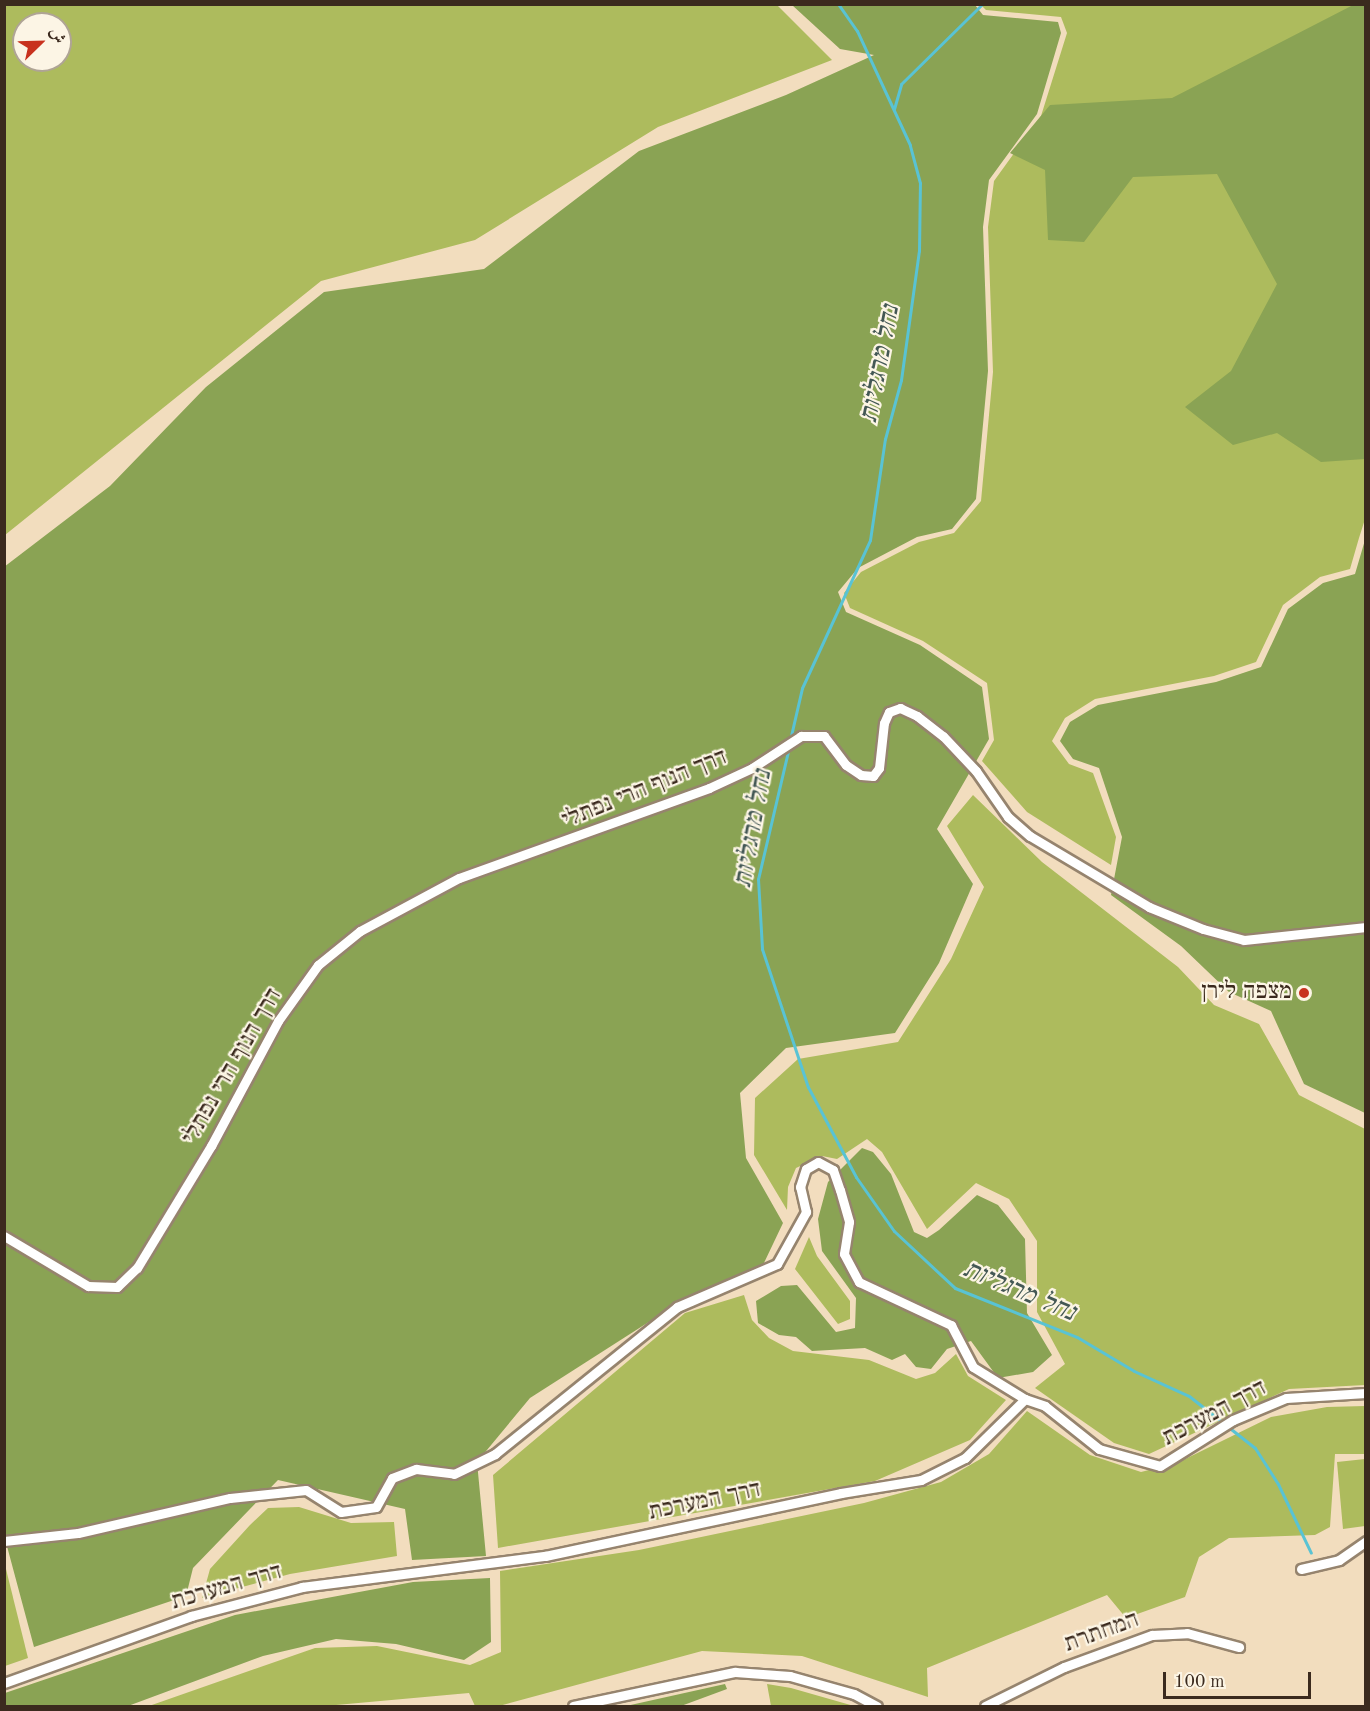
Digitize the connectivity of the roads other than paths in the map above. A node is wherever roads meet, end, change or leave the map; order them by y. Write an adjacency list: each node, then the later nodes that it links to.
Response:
1 (1365, 927): 2 (street, דרך הנוף הרי נפתלי)
2 (4, 1236)
3 (1365, 1393): 4 (street, דרך המערכת)
4 (1025, 1399): 5 (street); 9 (street, דרך המערכת)
5 (4, 1541)
6 (1365, 1541): 7 (street)
7 (1301, 1569)
8 (1239, 1647): 12 (street, המחתרת)
9 (4, 1683)
10 (573, 1707): 11 (street)
11 (877, 1707)
12 (985, 1707)

